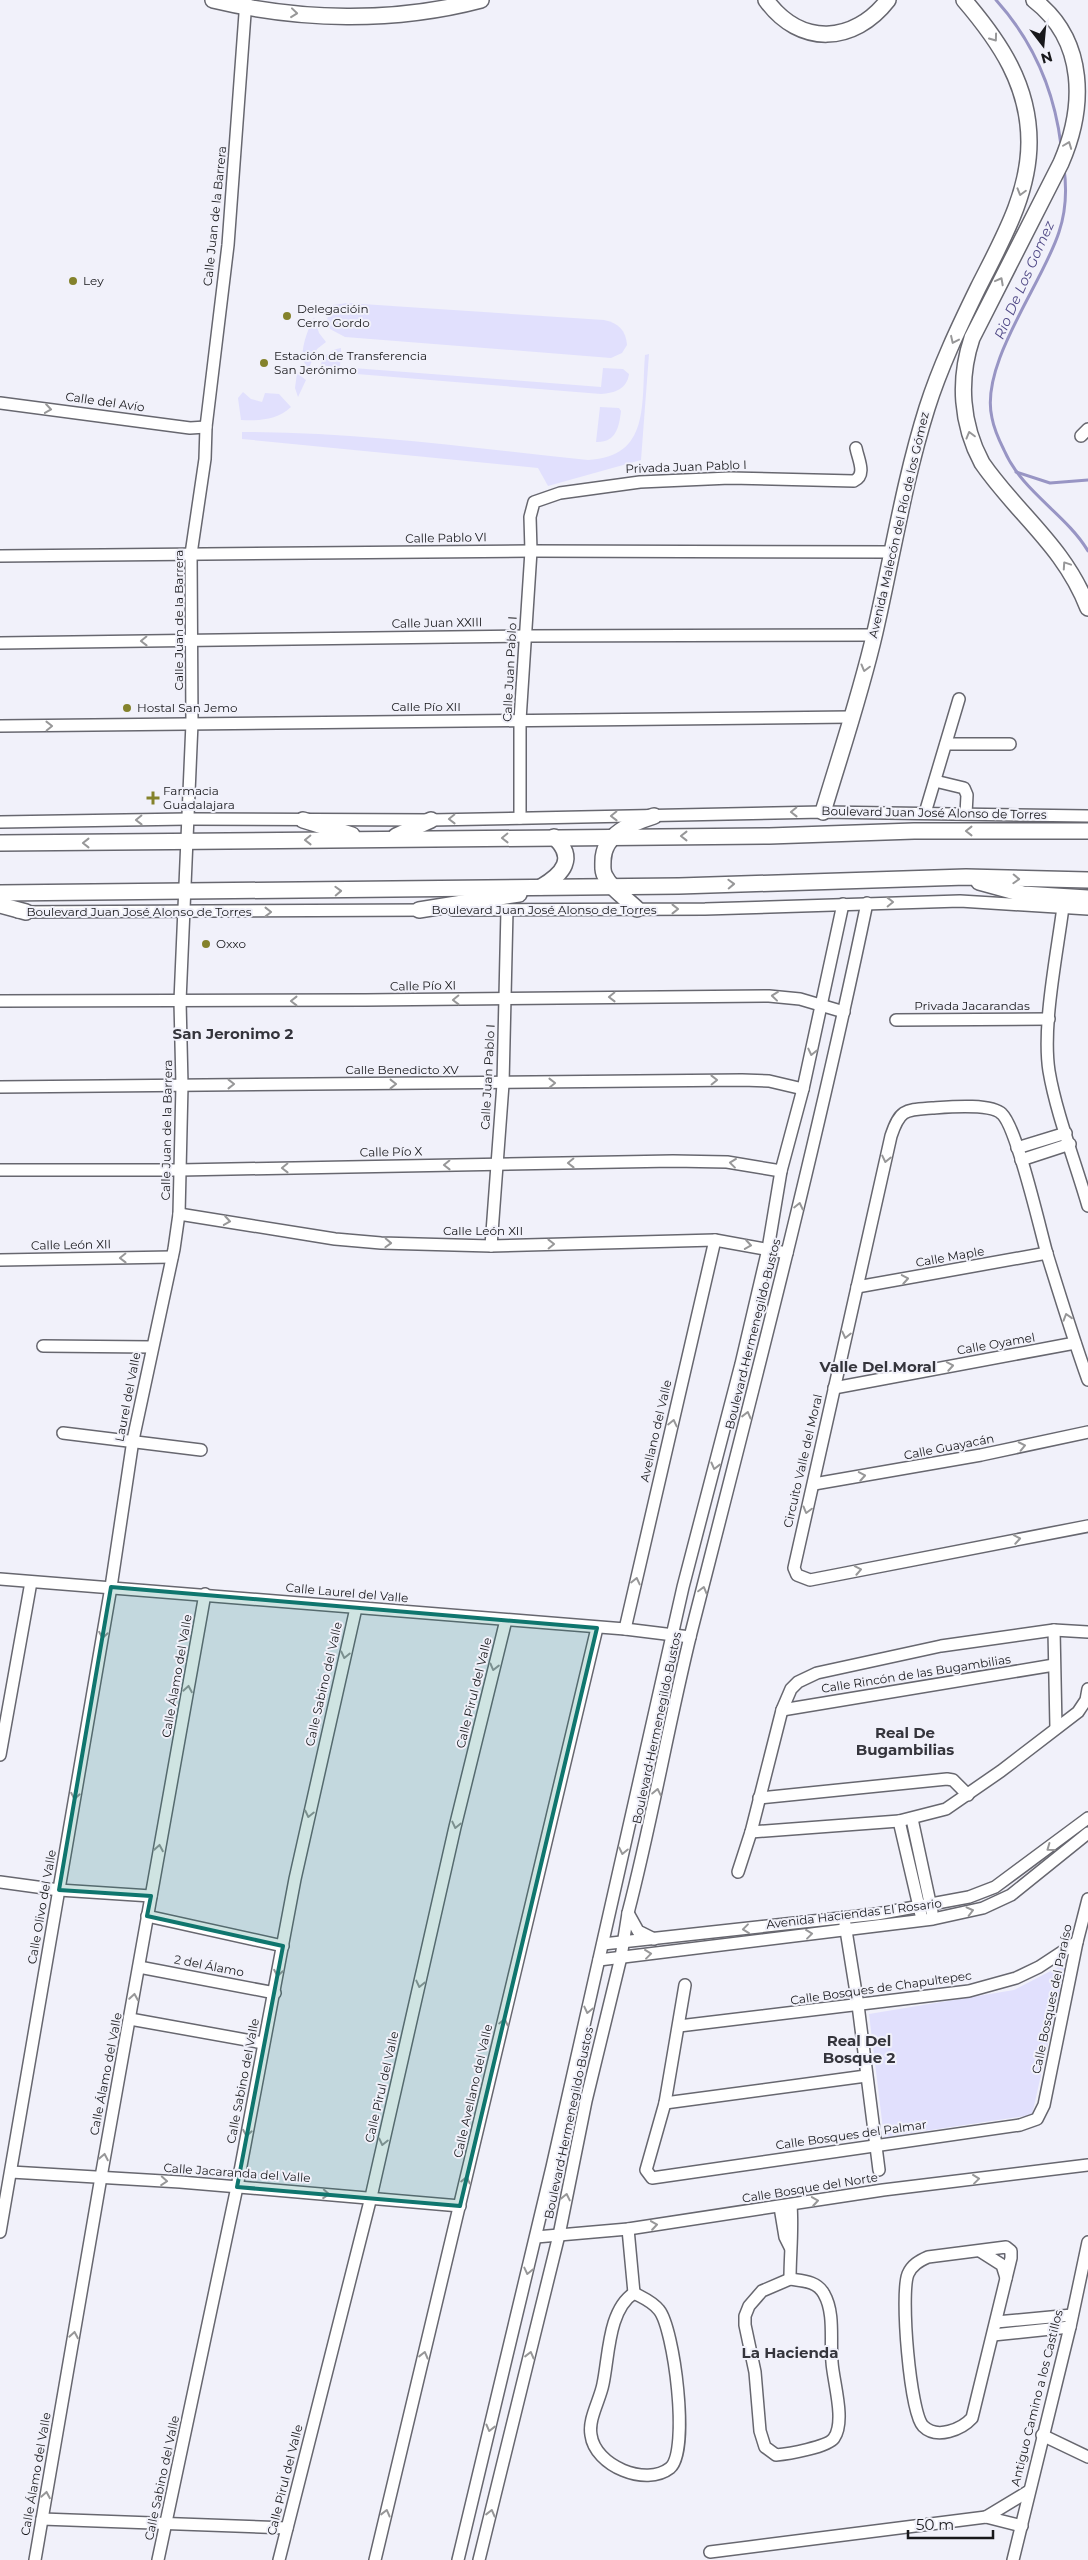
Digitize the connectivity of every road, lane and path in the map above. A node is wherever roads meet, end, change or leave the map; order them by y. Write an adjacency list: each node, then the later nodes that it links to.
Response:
1 (213, 0): 7 (main road)
2 (481, 0): 7 (main road, one-way to 2)
3 (766, 0): 4 (main road)
4 (888, 0)
5 (964, 0): 12 (main road, Avenida Malecón del Río de los Gómez, one-way to 12)
6 (1034, 0): 15 (main road, one-way to 6)
7 (246, 4): 9 (street, Calle Juan de la Barrera)
8 (0, 403): 9 (street, Calle del Avío, one-way to 9)
9 (206, 427): 13 (street, Calle Juan de la Barrera)
10 (856, 448): 11 (street, Privada Juan Pablo I)
11 (531, 551): 12 (street, Calle Pablo VI); 13 (street, Calle Pablo VI); 17 (street, Calle Juan Pablo I)
12 (892, 552): 16 (main road, Avenida Malecón del Río de los Gómez)
13 (191, 554): 14 (street, Calle Pablo VI); 18 (street, Calle Juan de la Barrera)
14 (0, 556)
15 (1088, 608)
16 (874, 635): 17 (street, Calle Juan XXIII); 21 (main road, Avenida Malecón del Río de los Gómez, one-way to 21)
17 (526, 636): 18 (street, Calle Juan XXIII); 22 (street, Calle Juan Pablo I)
18 (193, 641): 19 (street, Calle Juan XXIII, one-way to 19); 23 (street, Calle Juan de la Barrera)
19 (0, 643)
20 (959, 699): 25 (street)
21 (851, 718): 22 (street, Calle Pío XII); 28 (main road, Avenida Malecón del Río de los Gómez)
22 (520, 720): 23 (street, Calle Pío XII); 33 (street, Calle Juan Pablo I)
23 (192, 723): 24 (street, Calle Pío XII, one-way to 23); 34 (street, Calle Juan de la Barrera)
24 (0, 726)
25 (946, 744): 26 (street); 27 (street)
26 (1010, 744)
27 (935, 781): 29 (street); 30 (street)
28 (824, 812): 29 (street, Boulevard Juan José Alonso de Torres); 31 (street, Boulevard Juan José Alonso de Torres, one-way to 31)
29 (925, 813): 30 (street, Boulevard Juan José Alonso de Torres)
30 (966, 814): 32 (street, Boulevard Juan José Alonso de Torres)
31 (654, 816): 33 (street, Boulevard Juan José Alonso de Torres, one-way to 33); 40 (main road)
32 (1088, 816)
33 (520, 818): 36 (street, Boulevard Juan José Alonso de Torres, one-way to 36)
34 (188, 819): 35 (street, Boulevard Juan José Alonso de Torres); 37 (street, Boulevard Juan José Alonso de Torres, one-way to 37); 43 (street, Calle Juan de la Barrera)
35 (303, 820): 36 (street, Boulevard Juan José Alonso de Torres); 41 (main road)
36 (431, 820): 42 (main road)
37 (0, 822)
38 (1088, 831): 40 (main road, Boulevard Juan José Alonso de Torres, one-way to 40)
39 (554, 837): 40 (main road, Boulevard Juan José Alonso de Torres); 42 (main road, Boulevard Juan José Alonso de Torres, one-way to 42); 47 (main road)
40 (613, 837): 48 (main road)
41 (368, 839): 42 (main road, Boulevard Juan José Alonso de Torres); 43 (main road, Boulevard Juan José Alonso de Torres, one-way to 43)
42 (390, 839)
43 (187, 842): 44 (main road, Boulevard Juan José Alonso de Torres, one-way to 44); 49 (street, Calle Juan de la Barrera)
44 (0, 843)
45 (966, 877): 46 (main road, Boulevard Juan José Alonso de Torres, one-way to 46); 48 (main road, Boulevard Juan José Alonso de Torres, one-way to 45); 51 (main road)
46 (1088, 880)
47 (542, 886): 48 (main road, Boulevard Juan José Alonso de Torres); 49 (main road, Boulevard Juan José Alonso de Torres, one-way to 47); 58 (main road)
48 (613, 886): 56 (main road)
49 (185, 892): 50 (main road, Boulevard Juan José Alonso de Torres); 61 (street, Calle Juan de la Barrera)
50 (0, 893)
51 (1088, 898)
52 (868, 903): 53 (street, Boulevard Juan José Alonso de Torres); 55 (street, Boulevard Juan José Alonso de Torres, one-way to 55); 67 (street, Boulevard Hermenegildo Bustos)
53 (843, 904): 56 (street, Boulevard Juan José Alonso de Torres, one-way to 53); 66 (street, Boulevard Hermenegildo Bustos)
54 (0, 905): 60 (main road)
55 (1063, 908): 57 (street, Boulevard Juan José Alonso de Torres); 68 (street)
56 (637, 909): 59 (street, Boulevard Juan José Alonso de Torres)
57 (1088, 909)
58 (419, 910): 59 (street, Boulevard Juan José Alonso de Torres); 61 (street, Boulevard Juan José Alonso de Torres, one-way to 58)
59 (507, 910): 63 (street, Calle Juan Pablo I)
60 (26, 912): 61 (street, Boulevard Juan José Alonso de Torres); 62 (street, Boulevard Juan José Alonso de Torres)
61 (184, 912): 64 (street, Calle Juan de la Barrera)
62 (0, 913)
63 (505, 999): 64 (street, Calle Pío XI, one-way to 64); 66 (street, Calle Pío XI, one-way to 63); 70 (street, Calle Juan Pablo I)
64 (180, 1001): 65 (street, Calle Pío XI); 71 (street, Calle Juan de la Barrera)
65 (0, 1002)
66 (823, 1005): 67 (street, Calle Pío XI); 73 (street, Boulevard Hermenegildo Bustos, one-way to 73)
67 (844, 1012): 87 (street, Boulevard Hermenegildo Bustos, one-way to 67)
68 (1049, 1019): 69 (street, Privada Jacarandas); 74 (street)
69 (896, 1020)
70 (503, 1084): 71 (street, Calle Benedicto XV, one-way to 70); 73 (street, Calle Benedicto XV, one-way to 73); 77 (street, Calle Juan Pablo I)
71 (182, 1085): 72 (street, Calle Benedicto XV); 79 (street, Calle Juan de la Barrera)
72 (0, 1087)
73 (803, 1089): 80 (street, Boulevard Hermenegildo Bustos)
74 (1068, 1139): 75 (street); 76 (street); 81 (street)
75 (1017, 1148): 76 (street, Circuito Valle del Moral); 90 (street, Circuito Valle del Moral, one-way to 90)
76 (1021, 1160): 86 (street, Circuito Valle del Moral)
77 (496, 1164): 79 (street, Calle Pío X, one-way to 79); 80 (street, Calle Pío X, one-way to 77); 84 (street, Calle Juan Pablo I)
78 (0, 1170): 79 (street, Calle Pío X)
79 (180, 1170): 82 (street, Calle Juan de la Barrera)
80 (781, 1171): 85 (street, Boulevard Hermenegildo Bustos)
81 (1088, 1206)
82 (179, 1214): 84 (street, Calle León XII, one-way to 84); 88 (street, Laurel del Valle)
83 (715, 1240): 84 (street, Calle León XII, one-way to 83); 85 (street, Calle León XII, one-way to 85); 109 (street, Avellano del Valle, one-way to 83)
84 (491, 1246)
85 (768, 1248): 87 (street, Calle León XII); 112 (street, Boulevard Hermenegildo Bustos, one-way to 112)
86 (1047, 1253): 90 (street, Calle Maple, one-way to 86); 91 (street, Circuito Valle del Moral, one-way to 86)
87 (788, 1254): 113 (street, Boulevard Hermenegildo Bustos, one-way to 87)
88 (172, 1257): 89 (street, Calle León XII, one-way to 89); 93 (street, Laurel del Valle)
89 (0, 1260)
90 (857, 1287): 95 (street, Circuito Valle del Moral, one-way to 95)
91 (1075, 1343): 94 (street, Circuito Valle del Moral); 95 (street, Calle Oyamel, one-way to 91)
92 (43, 1346): 93 (street)
93 (152, 1347): 98 (street, Laurel del Valle)
94 (1088, 1380)
95 (834, 1388): 100 (street, Circuito Valle del Moral)
96 (1088, 1432): 100 (street, Calle Guayacán, one-way to 96)
97 (62, 1433): 98 (street)
98 (133, 1440): 99 (street); 104 (street, Laurel del Valle)
99 (201, 1450)
100 (814, 1484): 101 (street, Circuito Valle del Moral, one-way to 101)
101 (1088, 1526)
102 (0, 1579): 103 (street, Calle Laurel del Valle)
103 (31, 1582): 104 (street, Calle Laurel del Valle); 118 (street)
104 (111, 1587): 105 (street, Calle Laurel del Valle); 128 (street, Calle Olivo del Valle, one-way to 128)
105 (206, 1594): 106 (street, Calle Laurel del Valle); 129 (street, Calle Álamo del Valle, one-way to 105)
106 (356, 1608): 107 (street, Calle Laurel del Valle); 142 (street, Calle Sabino del Valle, one-way to 142)
107 (506, 1620): 108 (street, Calle Laurel del Valle); 162 (street, Calle Pirul del Valle, one-way to 162)
108 (596, 1628): 109 (street, Calle Laurel del Valle); 163 (street, Calle Avellano del Valle, one-way to 108)
109 (625, 1629): 112 (street, Calle Laurel del Valle)
110 (1054, 1630): 111 (street, Calle Rincón de las Bugambilias); 114 (street); 116 (street, Calle Rincón de las Bugambilias)
111 (1088, 1632)
112 (672, 1633): 113 (street, Calle Laurel del Valle); 141 (street, Boulevard Hermenegildo Bustos, one-way to 141)
113 (690, 1637): 132 (street, Boulevard Hermenegildo Bustos, one-way to 113)
114 (1054, 1665): 116 (street, Calle Rincón de las Bugambilias); 117 (street)
115 (1088, 1690): 117 (street)
116 (782, 1710): 120 (street, Calle Rincón de las Bugambilias)
117 (1056, 1728): 119 (street)
118 (0, 1755)
119 (968, 1794): 120 (street); 122 (street)
120 (759, 1798): 124 (street, Calle Rincón de las Bugambilias)
121 (1088, 1818): 131 (street, Avenida Haciendas El Rosario, one-way to 131)
122 (912, 1819): 123 (street); 131 (street)
123 (899, 1822): 124 (street); 131 (street)
124 (751, 1832): 126 (street, Calle Rincón de las Bugambilias)
125 (1088, 1833): 135 (street, Avenida Haciendas El Rosario, one-way to 125)
126 (738, 1872)
127 (0, 1882): 128 (street)
128 (58, 1890): 129 (street); 159 (street, Calle Olivo del Valle)
129 (151, 1896): 133 (street, Calle Álamo del Valle)
130 (1088, 1899): 140 (street, Calle Bosques del Paraíso)
131 (925, 1906): 134 (street, Avenida Haciendas El Rosario); 135 (street)
132 (628, 1913): 138 (street); 139 (street, Boulevard Hermenegildo Bustos)
133 (148, 1916): 142 (street); 146 (street, Calle Álamo del Valle)
134 (844, 1918): 136 (street); 137 (street, Avenida Haciendas El Rosario, one-way to 137)
135 (927, 1919): 136 (street, Avenida Haciendas El Rosario)
136 (846, 1930): 143 (street, Avenida Haciendas El Rosario, one-way to 136); 149 (street)
137 (696, 1935): 138 (street, Avenida Haciendas El Rosario); 143 (street)
138 (656, 1940): 139 (street, Avenida Haciendas El Rosario)
139 (623, 1942): 141 (street, Avenida Haciendas El Rosario); 144 (street, Boulevard Hermenegildo Bustos)
140 (1077, 1942): 149 (street, Calle Bosques de Chapultepec); 155 (street, Calle Bosques del Paraíso)
141 (603, 1944): 145 (street, Boulevard Hermenegildo Bustos)
142 (283, 1946): 148 (street, Calle Sabino del Valle, one-way to 148)
143 (698, 1948): 144 (street, Avenida Haciendas El Rosario, one-way to 143)
144 (621, 1957): 145 (street, Avenida Haciendas El Rosario); 167 (street, Boulevard Hermenegildo Bustos, one-way to 144)
145 (599, 1960): 168 (street, Boulevard Hermenegildo Bustos, one-way to 168)
146 (139, 1966): 148 (street, 2 del Álamo); 150 (street, Calle Álamo del Valle, one-way to 146)
147 (685, 1985): 151 (street)
148 (275, 1993): 152 (street, Calle Sabino del Valle)
149 (858, 2005): 151 (street, Calle Bosques de Chapultepec); 153 (street)
150 (130, 2019): 152 (street); 160 (street, Calle Álamo del Valle, one-way to 150)
151 (679, 2026): 154 (street)
152 (263, 2043): 161 (street, Calle Sabino del Valle, one-way to 161)
153 (866, 2076): 154 (street); 156 (street)
154 (665, 2103): 156 (street, Calle Bosques del Palmar)
155 (1044, 2105): 156 (street, Calle Bosques del Palmar)
156 (875, 2145): 158 (street)
157 (1088, 2165): 164 (street, Calle Bosque del Norte, one-way to 157)
158 (879, 2170)
159 (10, 2172): 160 (street, Calle Jacaranda del Valle); 166 (street, Calle Olivo del Valle)
160 (100, 2177): 161 (street, Calle Jacaranda del Valle, one-way to 161); 181 (street, Calle Álamo del Valle, one-way to 160)
161 (237, 2187): 162 (street, Calle Jacaranda del Valle, one-way to 162); 182 (street, Calle Sabino del Valle)
162 (371, 2197): 163 (street, Calle Jacaranda del Valle); 184 (street, Calle Pirul del Valle)
163 (460, 2206): 189 (street, Calle Avellano del Valle, one-way to 163)
164 (785, 2206): 165 (street, Calle Bosque del Norte, one-way to 164); 172 (street)
165 (628, 2228): 167 (street, Calle Bosque del Norte); 173 (street)
166 (0, 2232)
167 (559, 2235): 168 (street, Calle Bosque del Norte); 191 (street, Boulevard Hermenegildo Bustos, one-way to 167)
168 (536, 2237): 190 (street, Boulevard Hermenegildo Bustos, one-way to 190)
169 (1088, 2242): 174 (street, Antiguo Camino a los Castillos)
170 (980, 2251): 171 (street); 171 (street); 176 (street)
171 (1006, 2278): 175 (street)
172 (790, 2279): 172 (street)
173 (634, 2293): 173 (street)
174 (1071, 2321): 175 (street); 176 (street); 177 (street, Antiguo Camino a los Castillos)
175 (996, 2322): 176 (street)
176 (993, 2335)
177 (1042, 2435): 178 (street); 179 (street, Antiguo Camino a los Castillos)
178 (1088, 2457)
179 (1029, 2491): 180 (street); 183 (street, Antiguo Camino a los Castillos)
180 (986, 2517): 183 (street); 185 (street)
181 (42, 2518): 182 (street); 186 (street, Calle Álamo del Valle)
182 (167, 2524): 184 (street); 187 (street, Calle Sabino del Valle)
183 (1022, 2526): 192 (street, Antiguo Camino a los Castillos)
184 (287, 2528): 188 (street, Calle Pirul del Valle)
185 (710, 2552)
186 (35, 2560)
187 (158, 2560)
188 (280, 2560)
189 (374, 2560)
190 (458, 2560)
191 (479, 2560)
192 (1013, 2560)

